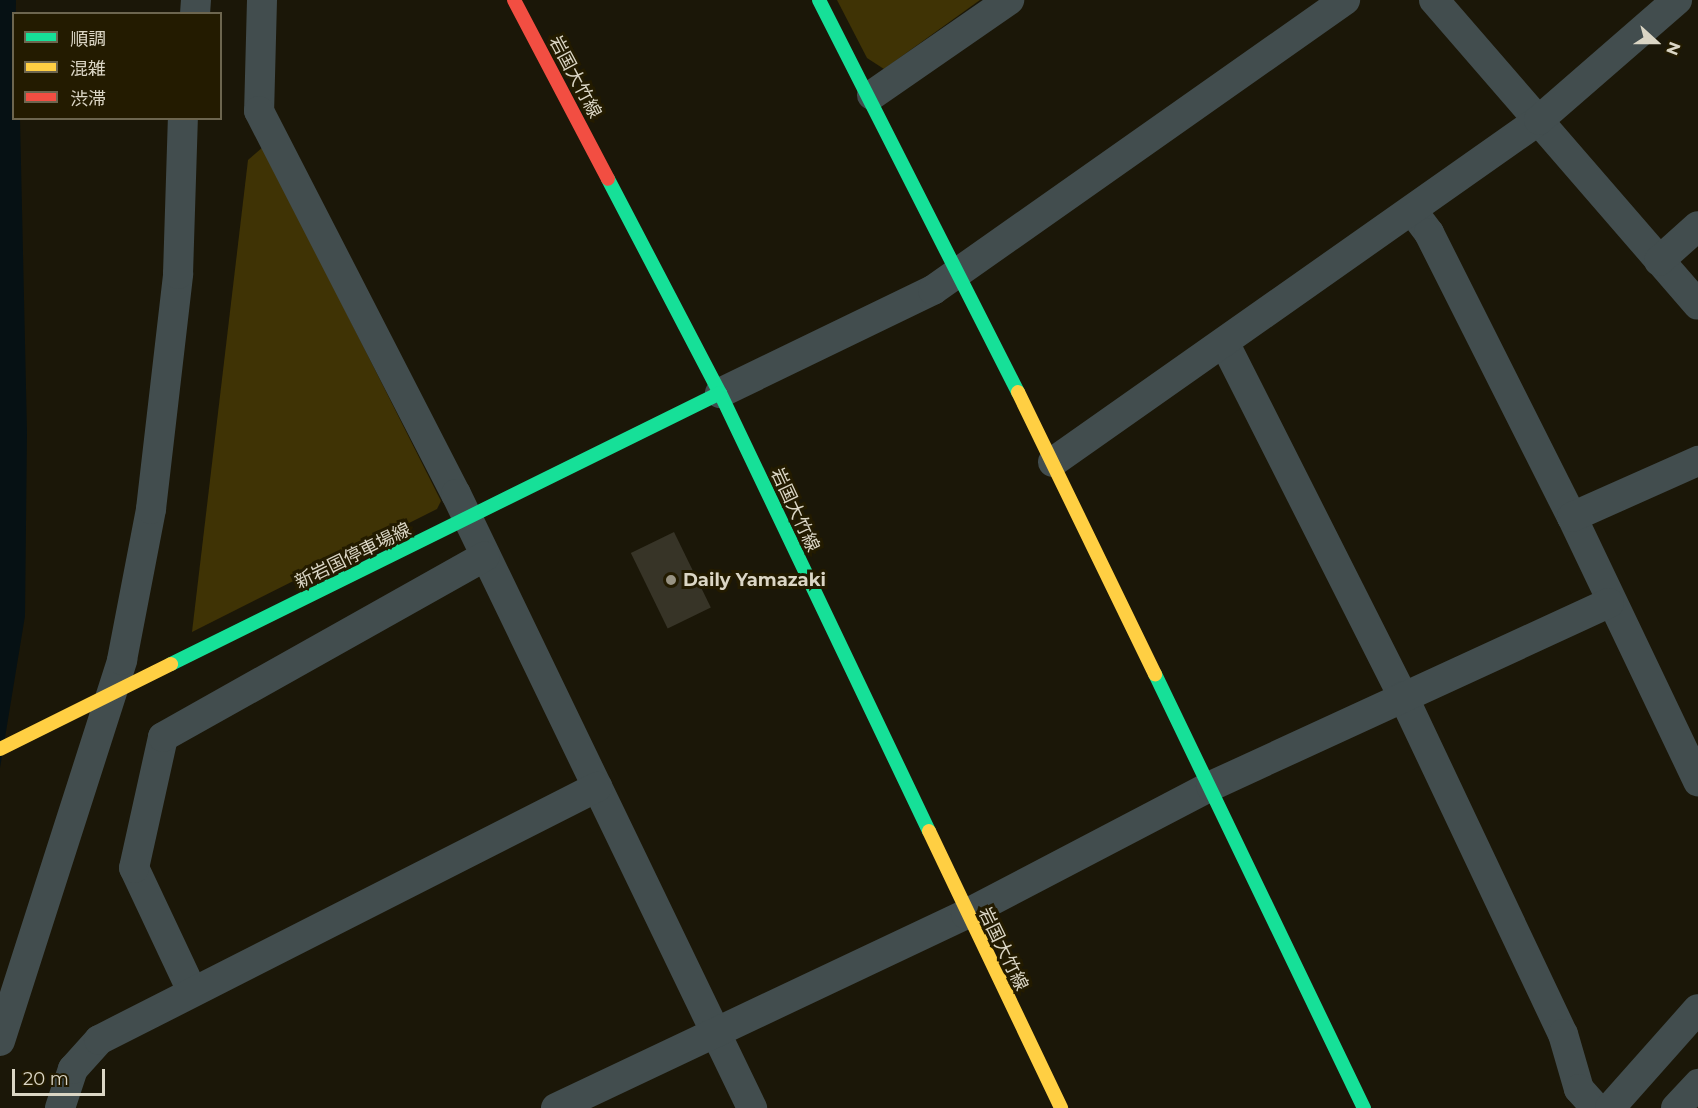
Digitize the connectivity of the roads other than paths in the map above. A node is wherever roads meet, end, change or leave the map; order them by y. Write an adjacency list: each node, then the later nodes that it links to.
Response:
1 (262, 0): 21 (street)
2 (514, 0): 17 (main road, 岩国大竹線)
3 (819, 0): 8 (main road)
4 (1009, 0): 8 (street)
5 (1346, 0): 14 (street)
6 (1434, 0): 10 (street)
7 (1677, 0): 10 (street)
8 (872, 95): 14 (main road)
9 (183, 120): 25 (street)
10 (1539, 120): 11 (street); 13 (street)
11 (1414, 213): 16 (street); 20 (street)
12 (1698, 226): 13 (street)
13 (1659, 261): 15 (street)
14 (959, 272): 17 (street); 19 (main road)
15 (1698, 305)
16 (1226, 346): 19 (street); 24 (street)
17 (720, 393): 21 (main road, 新岩国停車場線); 30 (main road, 岩国大竹線)
18 (1698, 460): 20 (street)
19 (1053, 462): 28 (main road)
20 (1572, 517): 23 (street)
21 (468, 520): 22 (street); 25 (main road, 新岩国停車場線)
22 (484, 556): 29 (street); 31 (street)
23 (1609, 603): 24 (street); 27 (street)
24 (1402, 696): 28 (street); 41 (street)
25 (100, 700): 26 (main road, 新岩国停車場線); 34 (street)
26 (0, 749)
27 (1698, 781)
28 (1211, 786): 30 (street); 40 (main road)
29 (597, 787): 31 (street); 33 (street)
30 (966, 914): 33 (street); 39 (main road, 岩国大竹線)
31 (192, 991): 36 (street)
32 (1698, 1009): 42 (street)
33 (716, 1031): 37 (street); 38 (street)
34 (0, 1041)
35 (1698, 1084): 43 (street)
36 (60, 1108)
37 (556, 1108)
38 (752, 1108)
39 (1061, 1108)
40 (1364, 1108)
41 (1596, 1108)
42 (1610, 1108)
43 (1676, 1108)

